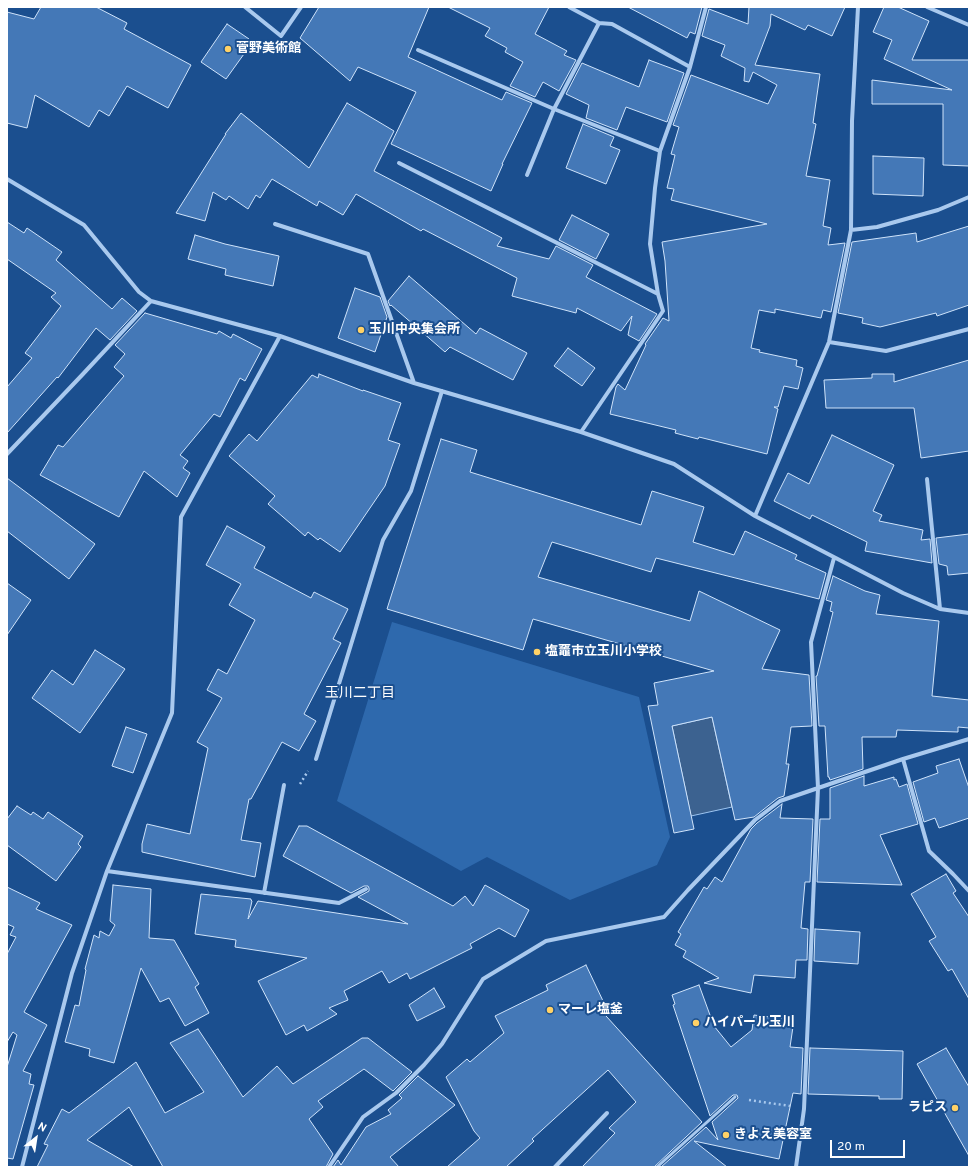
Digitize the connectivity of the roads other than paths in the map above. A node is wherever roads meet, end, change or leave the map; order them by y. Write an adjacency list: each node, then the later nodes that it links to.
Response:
1 (245, 7): 2 (street)
2 (301, 7)
3 (568, 7): 9 (street)
4 (706, 7): 12 (street)
5 (858, 7): 20 (street)
6 (927, 7): 8 (street)
7 (942, 7): 8 (street)
8 (939, 12): 10 (street)
9 (599, 23): 12 (street); 13 (street)
10 (969, 25)
11 (418, 50): 13 (street)
12 (690, 67): 14 (street)
13 (554, 109): 14 (street); 16 (street)
14 (660, 151): 21 (street)
15 (399, 163): 21 (street)
16 (527, 175)
17 (7, 179): 22 (street)
18 (969, 197): 20 (street)
19 (276, 224): 26 (street)
20 (851, 230): 25 (street)
21 (658, 294): 28 (street)
22 (151, 301): 24 (street); 29 (street)
23 (969, 329): 25 (street)
24 (280, 336): 26 (street); 40 (street)
25 (829, 342): 31 (street)
26 (414, 383): 27 (street)
27 (442, 391): 28 (street); 36 (street)
28 (581, 432): 31 (street)
29 (7, 454)
30 (927, 479): 33 (street)
31 (754, 516): 32 (street)
32 (834, 558): 33 (street); 39 (street)
33 (940, 609): 34 (street)
34 (969, 613)
35 (969, 739): 37 (street)
36 (316, 759)
37 (903, 759): 39 (street); 42 (street)
38 (284, 785): 43 (street)
39 (818, 788): 47 (street); 50 (street)
40 (107, 871): 43 (street); 46 (street)
41 (366, 889): 43 (street)
42 (969, 891)
43 (264, 893)
44 (735, 1097): 49 (lane)
45 (607, 1112): 48 (street)
46 (22, 1167)
47 (328, 1167)
48 (555, 1167)
49 (657, 1167)
50 (796, 1167)

